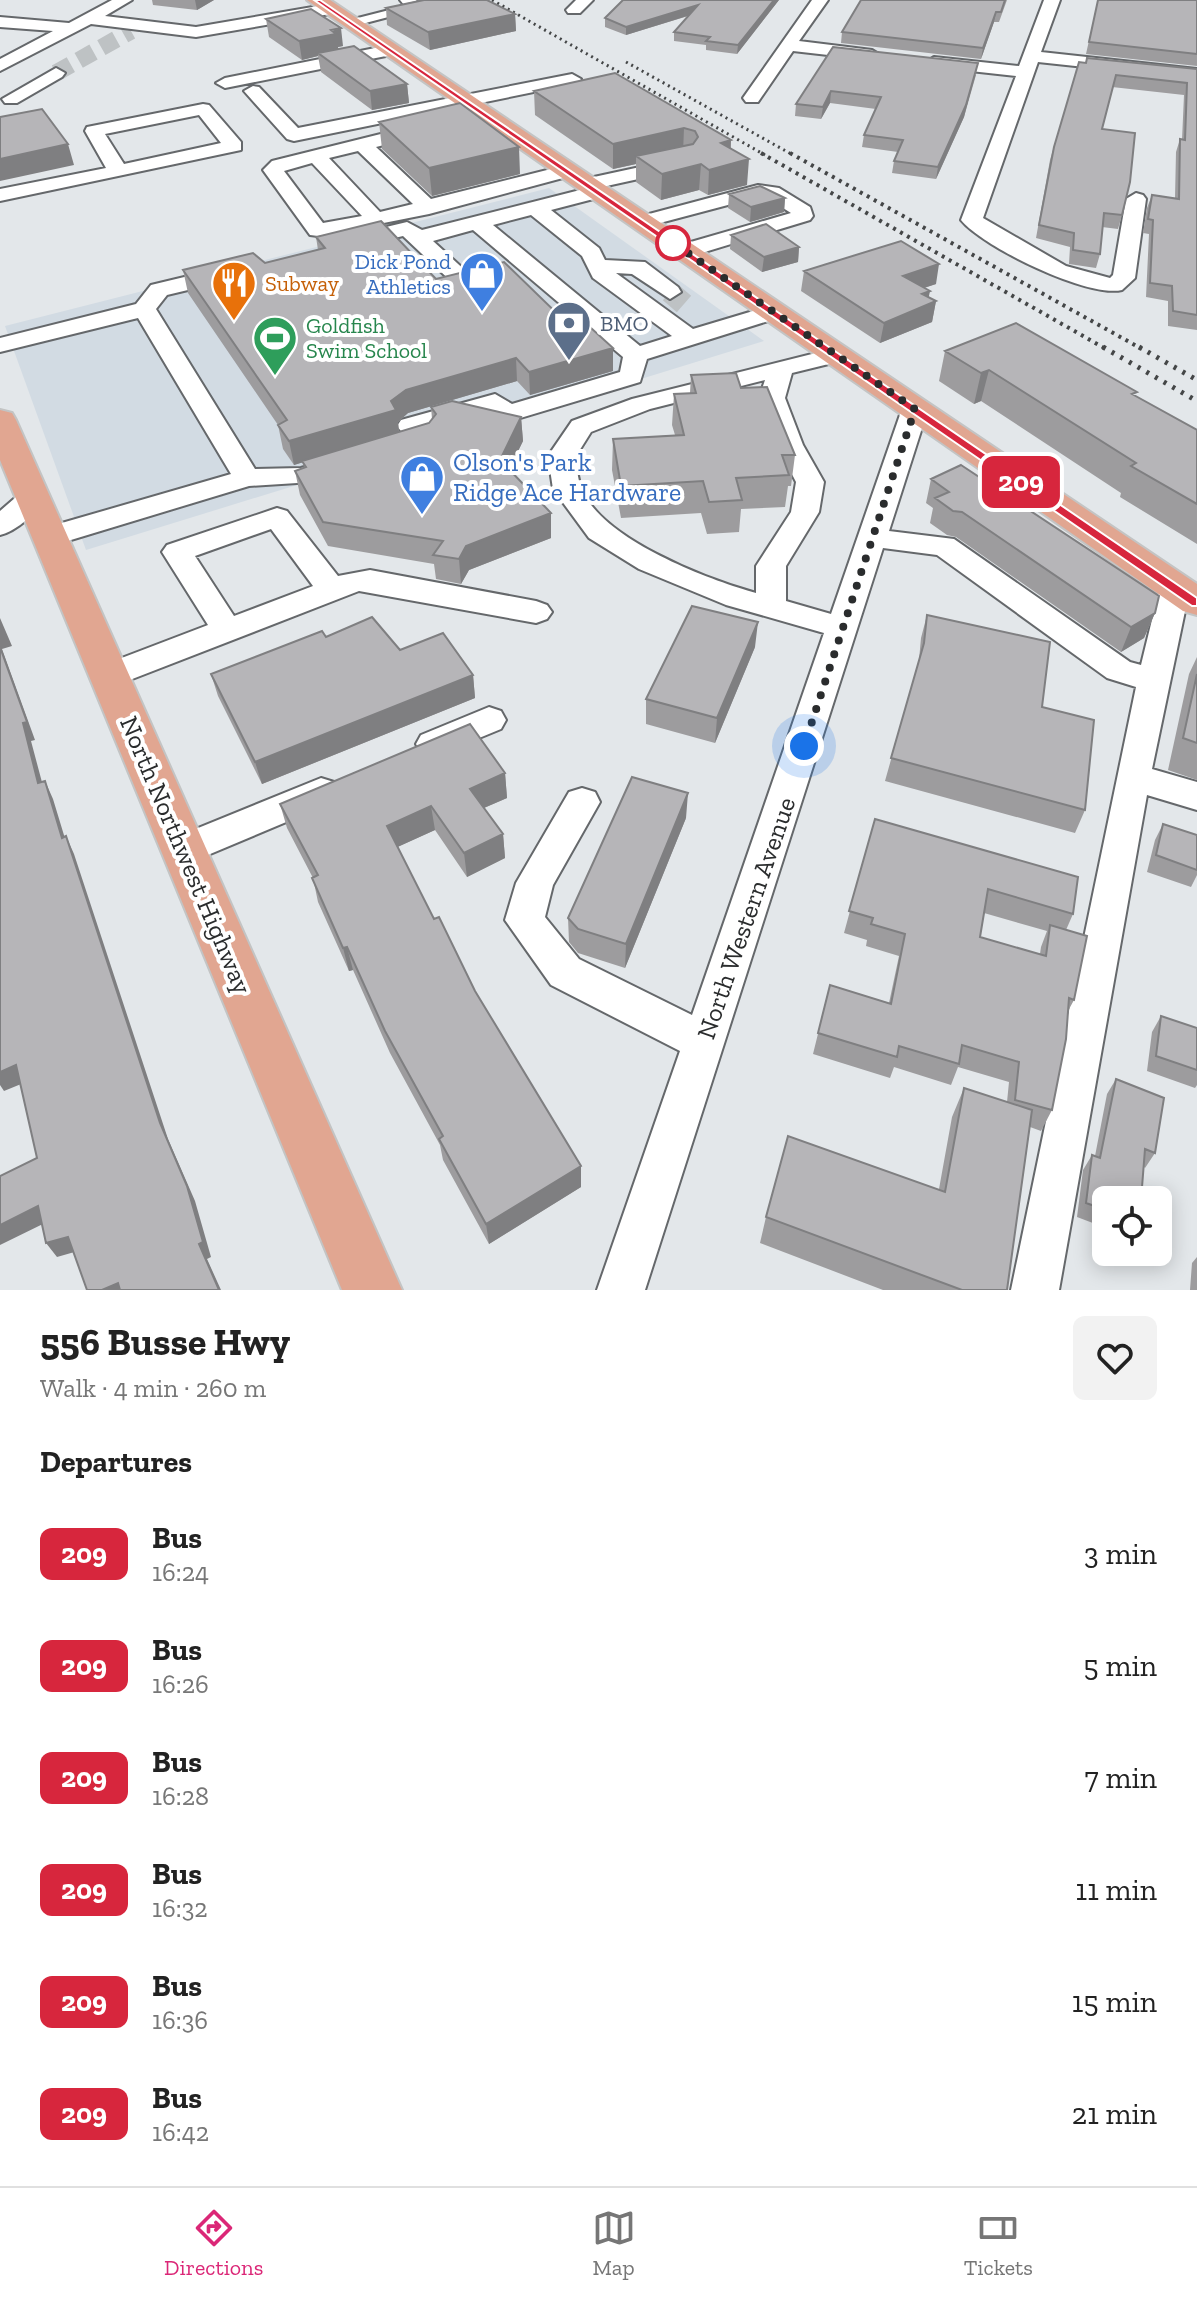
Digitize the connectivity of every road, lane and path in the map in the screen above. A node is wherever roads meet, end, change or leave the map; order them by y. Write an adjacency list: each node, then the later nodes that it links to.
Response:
1 (124, 0): 6 (street)
2 (408, 0): 5 (street)
3 (820, 0): 9 (street)
4 (1052, 0): 14 (street)
5 (331, 7): 6 (street); 10 (main road)
6 (89, 19): 8 (street)
7 (0, 22): 8 (street)
8 (72, 28): 13 (street)
9 (787, 45): 11 (street); 21 (street)
10 (390, 50): 17 (street); 22 (main road)
11 (883, 56)
12 (914, 60): 14 (street)
13 (4, 61)
14 (1029, 64): 15 (street); 34 (street)
15 (1197, 74)
16 (572, 79): 22 (street)
17 (225, 83)
18 (48, 84): 20 (street)
19 (253, 91): 22 (street)
20 (5, 98)
21 (752, 98)
22 (480, 111): 23 (street); 26 (street); 32 (main road)
23 (521, 112)
24 (218, 127): 25 (street); 30 (street); 30 (street)
25 (191, 133)
26 (362, 144): 27 (street); 35 (street)
27 (317, 157): 39 (street); 39 (street)
28 (684, 162): 32 (street)
29 (209, 170): 37 (street)
30 (118, 171): 33 (street)
31 (739, 175): 38 (street)
32 (584, 182): 35 (street); 36 (street); 38 (main road)
33 (0, 195)
34 (1136, 199)
35 (429, 208): 39 (street)
36 (535, 208): 40 (street); 45 (street)
37 (0, 215)
38 (634, 217): 42 (main road); 42 (street)
39 (375, 220)
40 (477, 223): 41 (street); 44 (street)
41 (418, 238): 43 (street); 44 (street)
42 (685, 251): 48 (main road)
43 (311, 252)
44 (527, 265): 52 (street)
45 (598, 266): 49 (street); 49 (street)
46 (251, 267): 47 (street)
47 (144, 309): 51 (street); 57 (street)
48 (773, 312): 50 (street); 53 (main road)
49 (670, 323): 50 (street)
50 (690, 338): 52 (street)
51 (0, 345)
52 (636, 355): 57 (street)
53 (836, 355): 54 (street); 55 (main road)
54 (781, 370): 62 (street); 62 (street)
55 (915, 409): 59 (street, North Western Avenue); 61 (main road)
56 (0, 420): 58 (main road, North Northwest Highway)
57 (247, 478): 58 (street)
58 (28, 520): 66 (main road, North Northwest Highway)
59 (874, 537): 64 (street, North Western Avenue); 67 (street)
60 (332, 590): 63 (street); 65 (street); 65 (street)
61 (1186, 594): 67 (street)
62 (771, 608): 64 (street)
63 (536, 612)
64 (843, 628): 75 (street, North Western Avenue)
65 (227, 630): 66 (street)
66 (110, 675): 74 (main road, North Northwest Highway)
67 (1156, 681): 71 (street)
68 (489, 720): 69 (street)
69 (401, 757)
70 (357, 776): 74 (street)
71 (1133, 777): 72 (street); 78 (street)
72 (1197, 796)
73 (582, 802): 75 (street)
74 (184, 850): 76 (main road, North Northwest Highway)
75 (704, 1042): 77 (street, North Western Avenue)
76 (372, 1290)
77 (621, 1290)
78 (1035, 1290)

